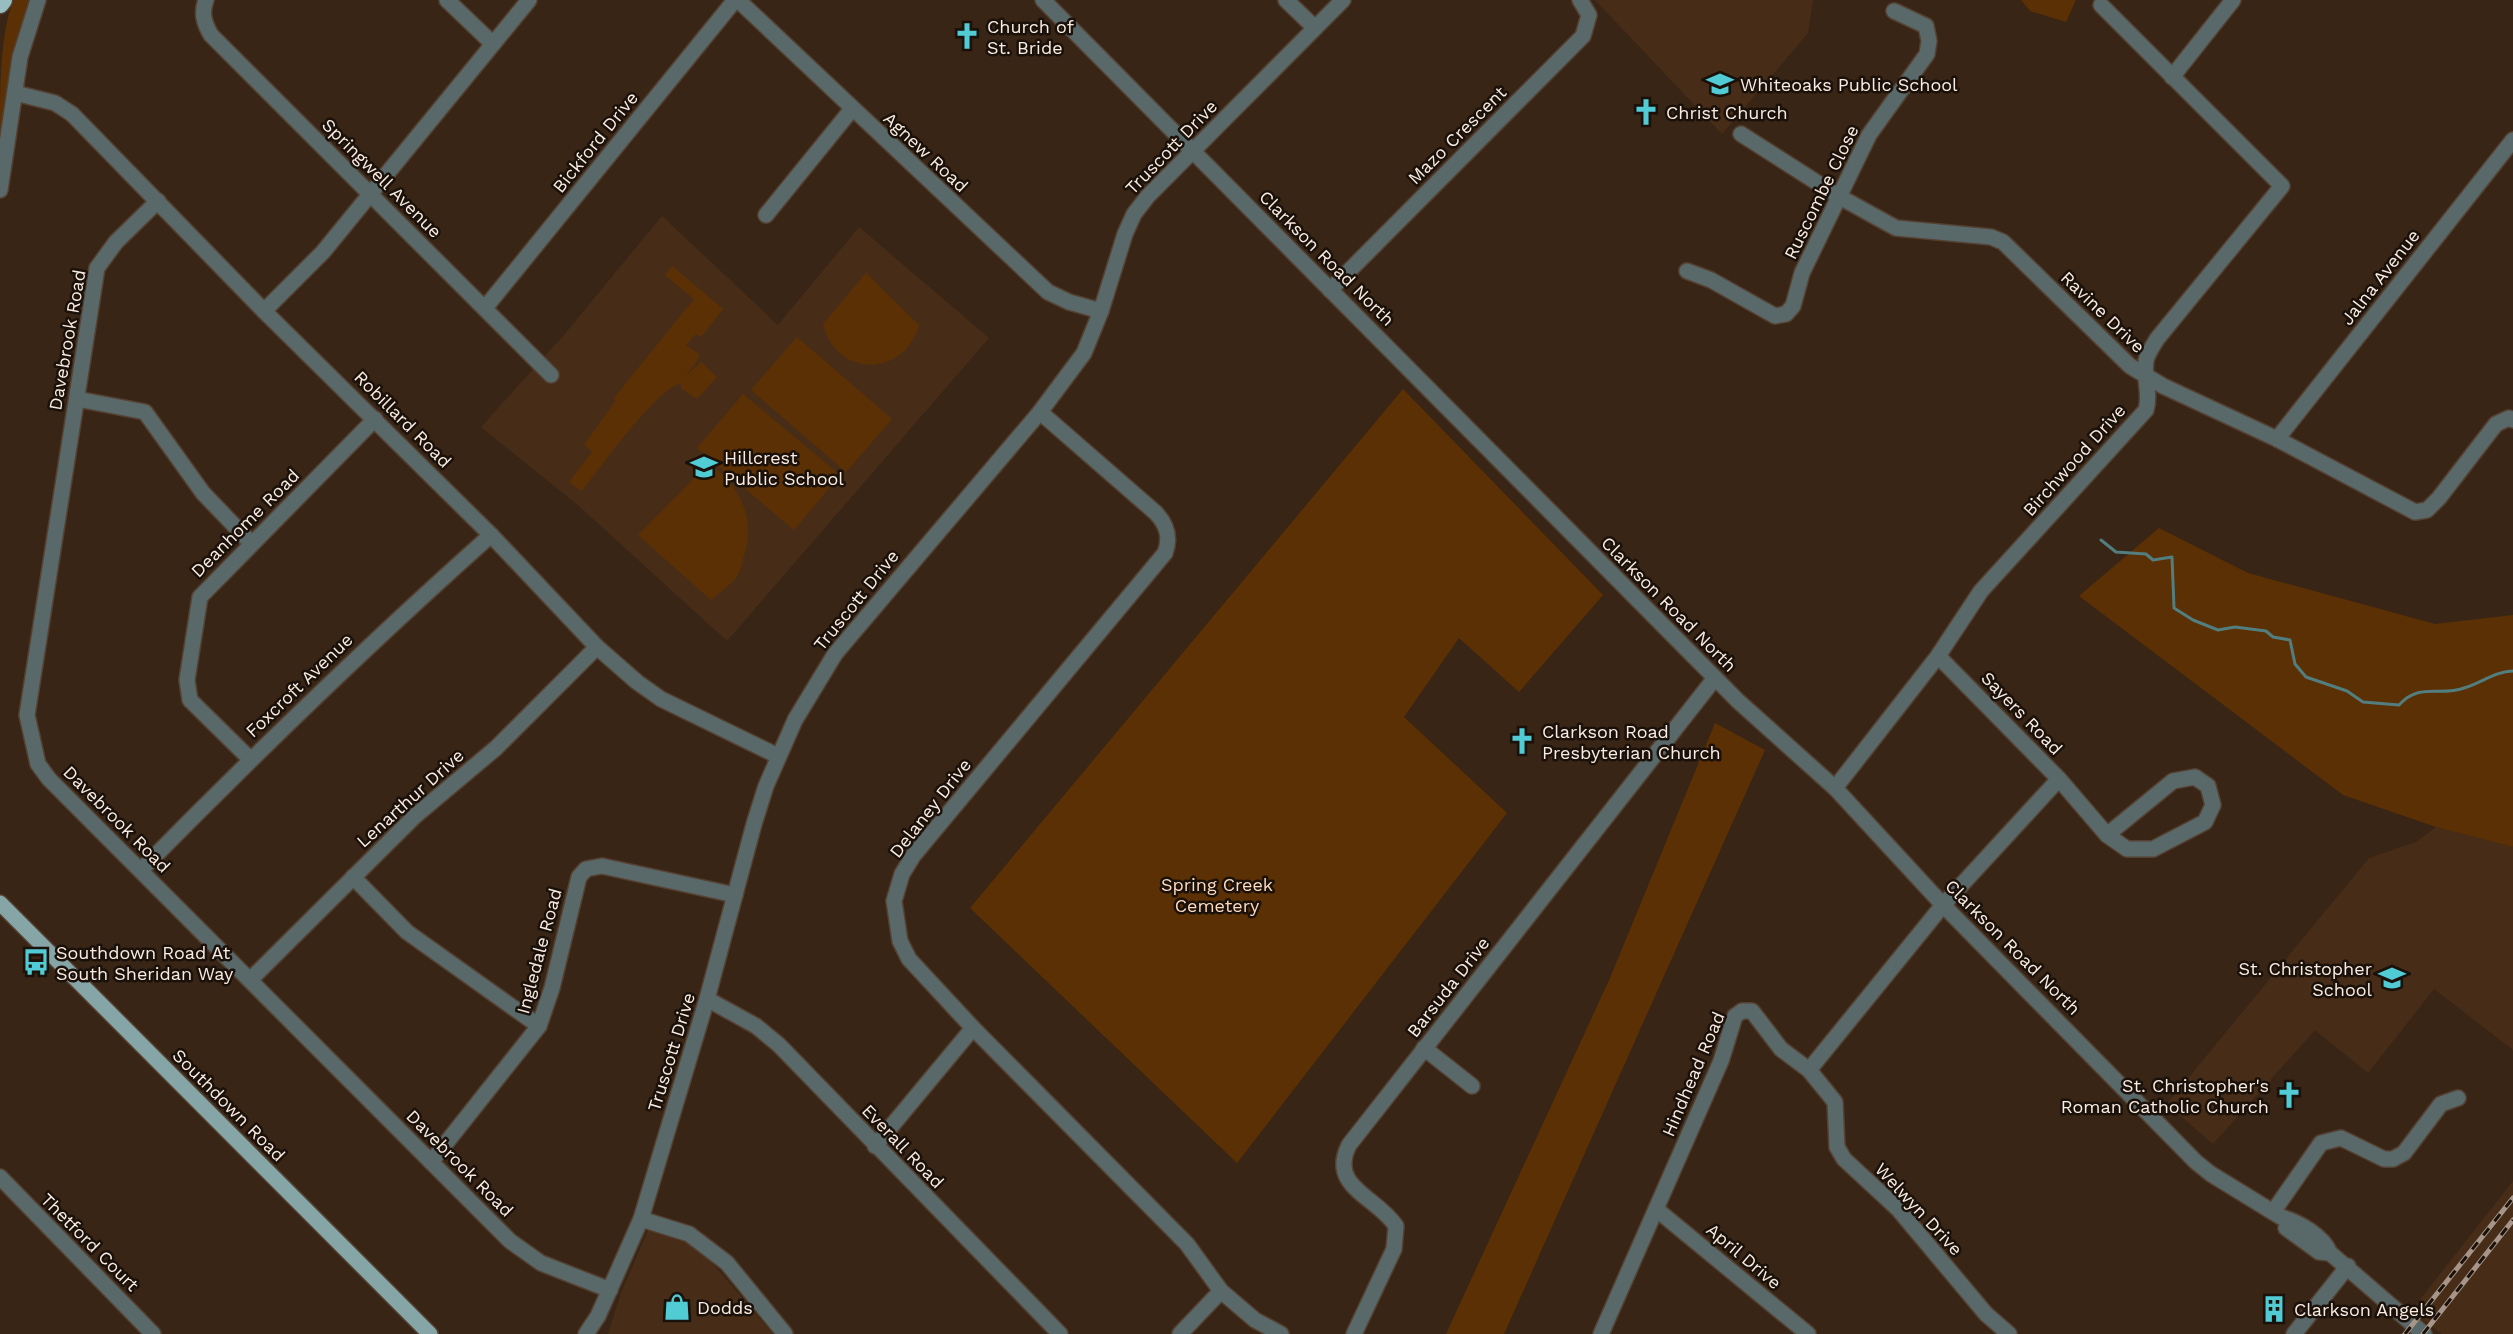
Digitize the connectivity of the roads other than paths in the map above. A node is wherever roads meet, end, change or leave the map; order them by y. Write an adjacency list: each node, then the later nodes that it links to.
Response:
1 (3, 0): 12 (highway)
2 (38, 0): 18 (street)
3 (206, 0): 24 (street, Springwell Avenue)
4 (447, 0): 16 (street)
5 (529, 0): 16 (street)
6 (736, 0): 19 (street, Agnew Road); 30 (street, Bickford Drive)
7 (1043, 0): 22 (street, Clarkson Road North)
8 (1286, 0): 15 (street)
9 (1343, 0): 15 (street, Truscott Drive)
10 (1580, 0): 29 (street, Mazo Crescent)
11 (2233, 0): 17 (street)
12 (0, 4)
13 (2101, 5): 17 (street, Birchwood Drive)
14 (1894, 11): 25 (street, Ruscombe Close)
15 (1315, 28): 22 (street, Truscott Drive)
16 (493, 44): 24 (street)
17 (2172, 77): 34 (street, Birchwood Drive)
18 (15, 93): 23 (street); 26 (street, Robillard Road)
19 (852, 109): 27 (street); 32 (street, Agnew Road)
20 (1741, 134): 25 (street, Ravine Drive)
21 (2513, 140): 39 (street, Jalna Avenue)
22 (1193, 150): 29 (street, Clarkson Road North); 32 (street, Truscott Drive)
23 (0, 190)
24 (369, 193): 30 (street, Springwell Avenue); 31 (street)
25 (1838, 196): 28 (street, Ruscombe Close); 34 (street, Ravine Drive)
26 (158, 201): 31 (street, Robillard Road); 35 (street, Davebrook Road)
27 (765, 214)
28 (1688, 271)
29 (1330, 290): 44 (street, Clarkson Road North)
30 (485, 308): 33 (street, Springwell Avenue)
31 (264, 311): 37 (street, Robillard Road)
32 (1101, 311): 36 (street, Truscott Drive)
33 (551, 375)
34 (2145, 375): 39 (street, Ravine Drive); 43 (street, Birchwood Drive)
35 (77, 399): 41 (street); 50 (street, Davebrook Road)
36 (1040, 412): 45 (street, Truscott Drive); 58 (street, Delaney Drive)
37 (375, 419): 40 (street, Robillard Road); 41 (street, Deanhome Road)
38 (2513, 420): 39 (street, Ravine Drive)
39 (2277, 439)
40 (491, 536): 42 (street, Robillard Road); 46 (street, Foxcroft Avenue)
41 (250, 543): 46 (street, Deanhome Road)
42 (597, 647): 45 (street, Robillard Road); 51 (street, Lenarthur Drive)
43 (1938, 656): 47 (street, Sayers Road); 48 (street, Birchwood Drive)
44 (1715, 678): 48 (street, Clarkson Road North); 59 (street, Barsuda Drive)
45 (778, 756): 52 (street, Truscott Drive)
46 (250, 759): 50 (street, Foxcroft Avenue)
47 (2059, 779): 49 (street); 54 (street, Sayers Road)
48 (1835, 788): 54 (street, Clarkson Road North)
49 (2107, 835): 49 (street)
50 (141, 870): 55 (street, Davebrook Road)
51 (353, 877): 55 (street, Lenarthur Drive); 57 (street)
52 (735, 895): 56 (street, Truscott Drive); 57 (street, Ingledale Road)
53 (0, 903): 73 (main road, Southdown Road)
54 (1943, 904): 60 (street); 67 (street, Clarkson Road North)
55 (250, 980): 64 (street, Davebrook Road)
56 (707, 999): 63 (street, Everall Road); 68 (street, Truscott Drive)
57 (539, 1026): 64 (street, Ingledale Road)
58 (973, 1028): 63 (street); 71 (street, Delaney Drive)
59 (1424, 1048): 61 (street); 79 (street, Barsuda Drive)
60 (1809, 1070): 66 (street, Hindhead Road); 82 (street, Welwyn Drive)
61 (1472, 1086)
62 (2458, 1098): 67 (street)
63 (875, 1146): 76 (street, Everall Road)
64 (431, 1162): 70 (street, Davebrook Road)
65 (0, 1177): 72 (street, Thetford Court)
66 (1656, 1209): 80 (street, Hindhead Road); 81 (street, April Drive)
67 (2277, 1215): 69 (street, Clarkson Road North)
68 (641, 1218): 70 (street, Truscott Drive); 75 (street)
69 (2348, 1266): 83 (street); 84 (street, Clarkson Road North)
70 (610, 1290): 74 (street, Truscott Drive)
71 (1221, 1291): 77 (street); 78 (street, Delaney Drive)
72 (153, 1334)
73 (430, 1334)
74 (585, 1334)
75 (785, 1334)
76 (1060, 1334)
77 (1180, 1334)
78 (1281, 1334)
79 (1354, 1334)
80 (1601, 1334)
81 (1808, 1334)
82 (2009, 1334)
83 (2294, 1334)
84 (2424, 1334)

